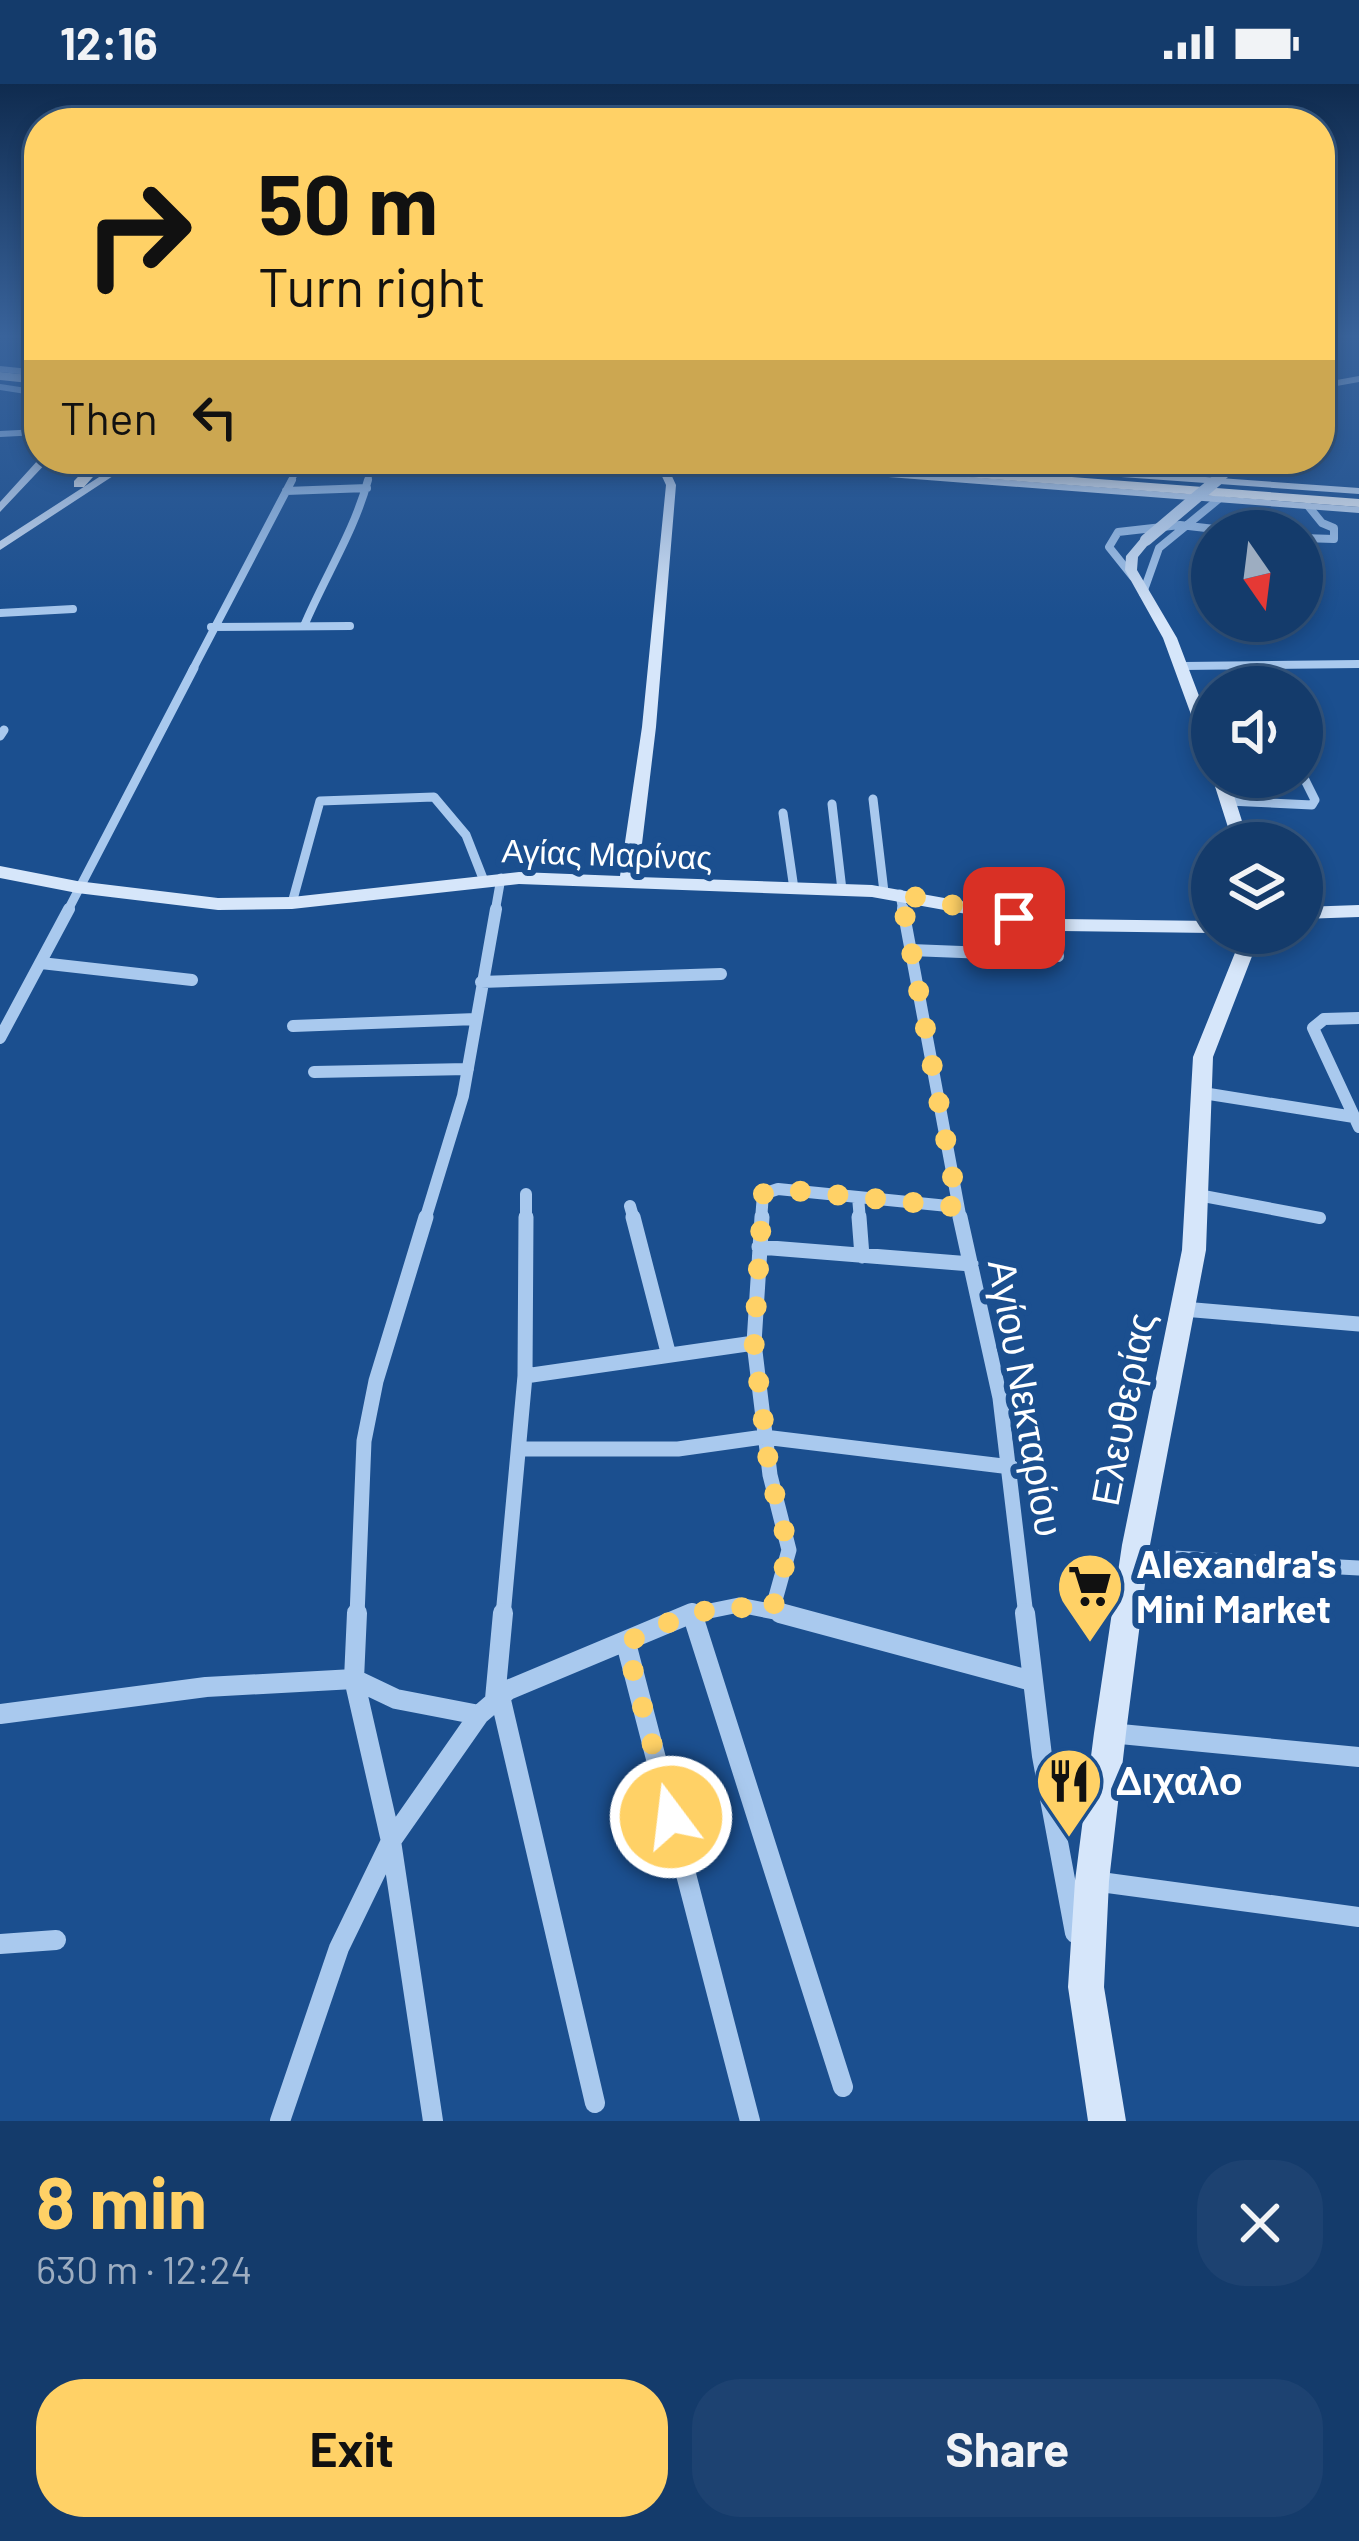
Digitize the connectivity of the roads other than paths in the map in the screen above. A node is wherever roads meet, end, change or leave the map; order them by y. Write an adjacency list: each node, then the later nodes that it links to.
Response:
1 (32, 474): 21 (street)
2 (88, 474): 14 (highway)
3 (95, 474): 14 (street)
4 (111, 474): 28 (street)
5 (295, 474): 17 (street)
6 (370, 474): 16 (street)
7 (666, 474): 47 (street)
8 (895, 474): 18 (street)
9 (987, 474): 19 (highway)
10 (1018, 474): 19 (highway)
11 (1114, 474): 15 (street)
12 (1236, 474): 29 (street, bridge)
13 (1248, 474): 15 (street)
14 (79, 484): 26 (street)
15 (1250, 484): 19 (street)
16 (367, 488): 17 (street); 32 (street)
17 (286, 491): 34 (street)
18 (1220, 498): 20 (street); 24 (street)
19 (1359, 501): 20 (street)
20 (1309, 507): 22 (street)
21 (0, 509)
22 (1311, 510)
23 (1323, 523): 27 (street)
24 (1180, 526): 25 (street); 29 (street); 29 (street)
25 (1191, 527)
26 (3, 532)
27 (1323, 539)
28 (0, 546)
29 (1139, 587): 36 (street)
30 (73, 609): 31 (street)
31 (0, 614)
32 (304, 626): 33 (street); 34 (street)
33 (350, 626)
34 (211, 627): 48 (street)
35 (1359, 664): 36 (street)
36 (1183, 666): 37 (street)
37 (1191, 689)
38 (1227, 798): 41 (street)
39 (1314, 798): 41 (street)
40 (873, 799): 51 (street, Αγίου Νεκταρίου)
41 (1228, 801): 44 (street)
42 (832, 804): 50 (street)
43 (783, 812): 49 (street)
44 (1234, 822)
45 (0, 872): 48 (street, Αγίας Μαρίνας)
46 (493, 879): 47 (street, Αγίας Μαρίνας); 52 (street, Αγίας Μαρίνας); 52 (street); 62 (street)
47 (628, 884): 49 (street, Αγίας Μαρίνας)
48 (77, 887): 52 (street, Αγίας Μαρίνας); 59 (street)
49 (794, 889): 50 (street, Αγίας Μαρίνας)
50 (842, 890): 51 (street, Αγίας Μαρίνας)
51 (892, 893): 55 (street, Αγίας Μαρίνας); 56 (street, Αγίου Νεκταρίου)
52 (292, 903)
53 (1359, 911): 54 (street)
54 (1323, 912)
55 (1191, 928)
56 (911, 950): 58 (street); 76 (street, Αγίου Νεκταρίου)
57 (1243, 954): 69 (street, Ελευθερίας)
58 (1058, 956)
59 (40, 963): 61 (street); 66 (street)
60 (721, 974): 62 (street)
61 (192, 980)
62 (482, 982): 64 (street)
63 (1359, 1018): 70 (street)
64 (476, 1019): 65 (street); 67 (street)
65 (293, 1026)
66 (0, 1038)
67 (468, 1069): 68 (street); 94 (street)
68 (314, 1072)
69 (1203, 1093): 71 (street); 73 (street, Ελευθερίας)
70 (1353, 1103): 71 (street)
71 (1357, 1122)
72 (526, 1194): 85 (street)
73 (1198, 1195): 77 (street); 81 (street, Ελευθερίας)
74 (858, 1197): 76 (street); 78 (street); 79 (street)
75 (630, 1206): 84 (street)
76 (958, 1207): 80 (street, Αγίου Νεκταρίου)
77 (1320, 1218)
78 (759, 1247): 79 (street); 83 (street)
79 (862, 1256): 80 (street)
80 (971, 1264): 88 (street, Αγίου Νεκταρίου)
81 (1183, 1310): 82 (street); 89 (street, Ελευθερίας)
82 (1359, 1324)
83 (754, 1343): 84 (street); 86 (street)
84 (668, 1352): 85 (street)
85 (525, 1376): 87 (street)
86 (764, 1437): 87 (street); 88 (street); 91 (street)
87 (518, 1449): 96 (street)
88 (1011, 1467): 95 (street, Αγίου Νεκταρίου)
89 (1135, 1556): 90 (street); 99 (street, Ελευθερίας)
90 (1359, 1568)
91 (772, 1611): 92 (street); 95 (street)
92 (692, 1612): 93 (street); 107 (street)
93 (626, 1643): 96 (street); 111 (street)
94 (354, 1679): 97 (street); 98 (street); 101 (street)
95 (1032, 1681): 106 (street, Αγίου Νεκταρίου)
96 (497, 1698): 98 (street); 108 (street)
97 (0, 1714)
98 (479, 1715): 101 (street)
99 (1110, 1733): 100 (street); 102 (street, Ελευθερίας)
100 (1359, 1757)
101 (391, 1841): 109 (street); 110 (street)
102 (1092, 1881): 103 (street); 106 (street, Ελευθερίας)
103 (1359, 1917)
104 (56, 1940): 105 (street)
105 (0, 1944)
106 (1086, 1987): 112 (street, Ελευθερίας)
107 (843, 2087)
108 (595, 2103)
109 (280, 2121)
110 (433, 2121)
111 (750, 2121)
112 (1107, 2121)

